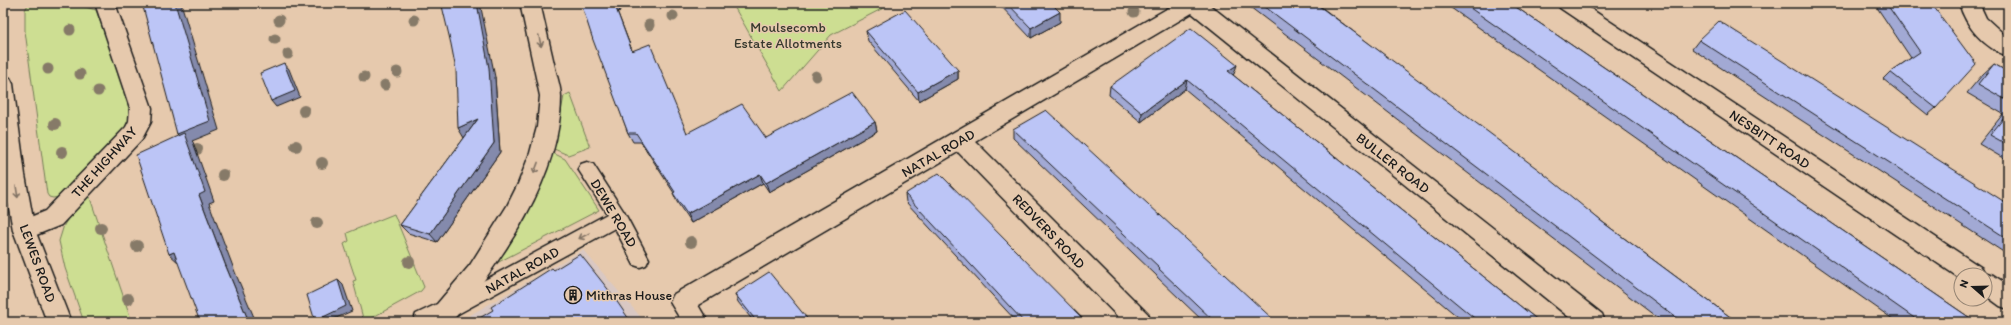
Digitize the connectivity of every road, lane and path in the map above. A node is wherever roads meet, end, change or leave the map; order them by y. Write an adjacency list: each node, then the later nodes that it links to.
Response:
1 (105, 3): 11 (street, THE HIGHWAY)
2 (530, 3): 16 (street, one-way to 16)
3 (1193, 3): 8 (street, NATAL ROAD); 20 (street, BULLER ROAD)
4 (1567, 3): 13 (street, NESBITT ROAD)
5 (1970, 3): 6 (street)
6 (2008, 48)
7 (3, 84): 11 (street, LEWES ROAD, one-way to 11)
8 (960, 140): 18 (street, NATAL ROAD); 19 (street, REDVERS ROAD)
9 (586, 169): 10 (lane, DEWE ROAD)
10 (618, 217): 12 (lane, DEWE ROAD); 16 (lane, NATAL ROAD, one-way to 16)
11 (24, 230): 17 (street, LEWES ROAD)
12 (640, 259)
13 (1962, 267)
14 (1993, 288): 15 (street)
15 (2008, 298)
16 (435, 317)
17 (59, 322)
18 (696, 322)
19 (1139, 322)
20 (1593, 322)

